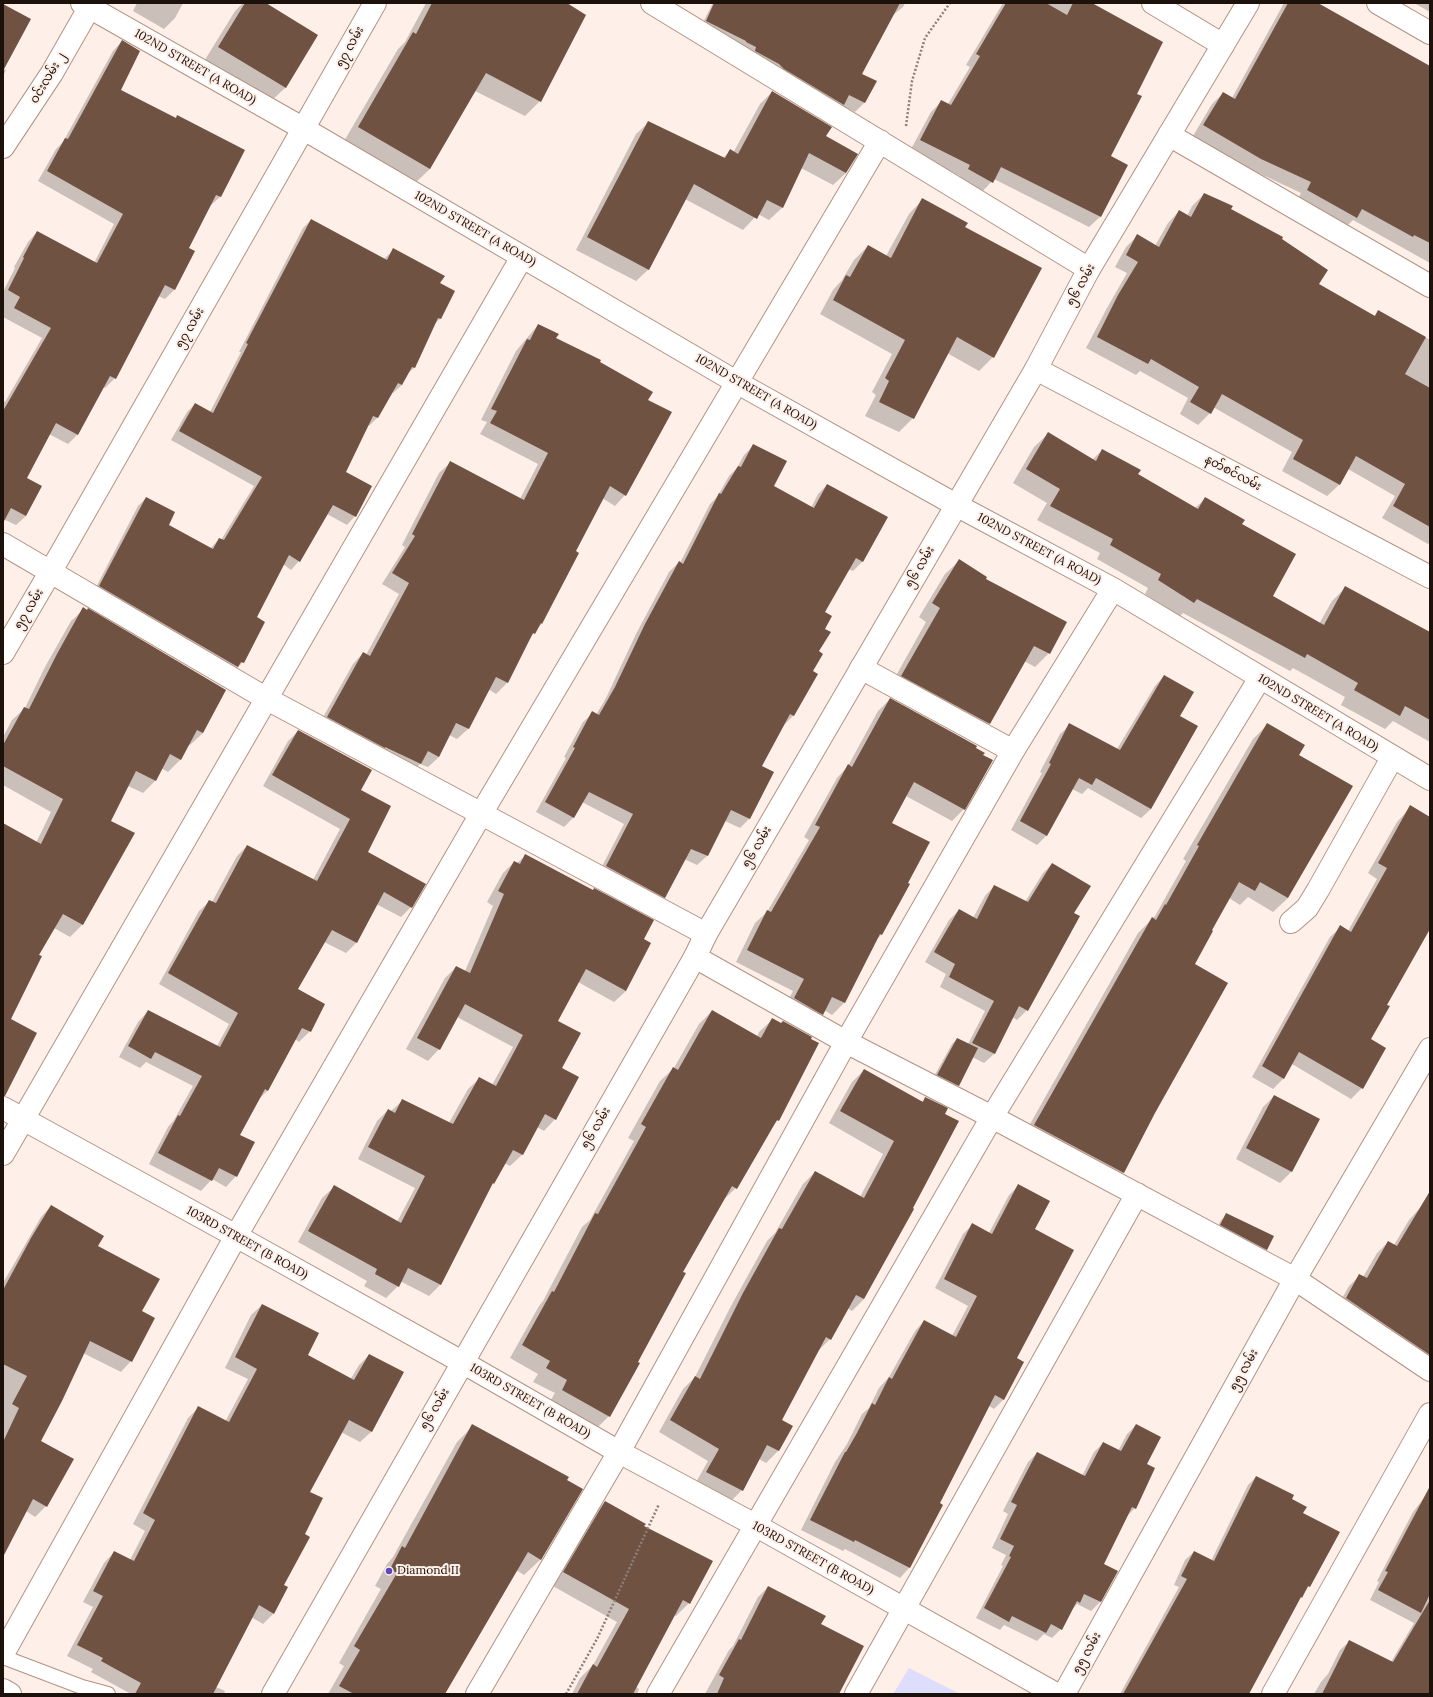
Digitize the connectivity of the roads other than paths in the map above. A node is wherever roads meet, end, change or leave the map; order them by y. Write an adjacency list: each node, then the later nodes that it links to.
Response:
1 (375, 3): 9 (street, ၅၇ လမ်း)
2 (652, 3): 11 (street)
3 (1153, 3): 8 (street)
4 (1248, 3): 8 (street, ၅၆ လမ်း)
5 (1378, 3): 7 (street)
6 (88, 4): 9 (street, 102ND STREET (A ROAD)); 12 (street, ဝင်းလမ်း ၂)
7 (1430, 33)
8 (1222, 45): 10 (street, ၅၆ လမ်း)
9 (304, 130): 13 (street, 102ND STREET (A ROAD)); 20 (street, ၅၇ လမ်း)
10 (1169, 135): 14 (street, ၅၆ လမ်း); 15 (street)
11 (880, 142): 14 (street); 17 (street)
12 (3, 147)
13 (522, 257): 17 (street, 102ND STREET (A ROAD)); 26 (street)
14 (1089, 269): 16 (street, ၅၆ လမ်း)
15 (1430, 286)
16 (1036, 369): 18 (street, ၅၆ လမ်း); 21 (street, နတ်စင်လမ်း)
17 (738, 383): 18 (street, 102ND STREET (A ROAD)); 30 (street)
18 (956, 505): 22 (street, 102ND STREET (A ROAD)); 24 (street, ၅၆ လမ်း)
19 (3, 544): 20 (street)
20 (51, 571): 23 (street, ၅၇ လမ်း); 26 (street)
21 (1430, 577)
22 (1113, 589): 25 (street, 102ND STREET (A ROAD)); 27 (street)
23 (3, 653)
24 (861, 668): 27 (street); 32 (street, ၅၆ လမ်း)
25 (1260, 678): 28 (street, 102ND STREET (A ROAD)); 37 (street)
26 (267, 699): 30 (street); 38 (street)
27 (1013, 752): 34 (street)
28 (1392, 758): 29 (street, 102ND STREET (A ROAD)); 31 (street)
29 (1430, 779)
30 (481, 814): 32 (street); 41 (street)
31 (1290, 922)
32 (706, 934): 33 (street, ၅၆ လမ်း)
33 (694, 957): 34 (street); 43 (street, ၅၆ လမ်း)
34 (846, 1042): 37 (street); 46 (street)
35 (1430, 1048): 42 (street, ၅၅ လမ်း)
36 (3, 1108): 38 (street, 103RD STREET (B ROAD))
37 (992, 1117): 40 (street); 47 (street)
38 (23, 1120): 39 (street); 41 (street, 103RD STREET (B ROAD))
39 (3, 1154)
40 (1137, 1194): 42 (street); 48 (street)
41 (236, 1236): 43 (street, 103RD STREET (B ROAD)); 49 (street)
42 (1295, 1279): 44 (street); 58 (street, ၅၅ လမ်း)
43 (462, 1362): 46 (street, 103RD STREET (B ROAD)); 53 (street, ၅၆ လမ်း)
44 (1430, 1370)
45 (1430, 1414): 59 (street)
46 (619, 1452): 47 (street, 103RD STREET (B ROAD)); 54 (street)
47 (754, 1525): 48 (street, 103RD STREET (B ROAD)); 55 (street)
48 (904, 1609): 56 (street); 57 (street, 103RD STREET (B ROAD))
49 (3, 1655): 52 (lane)
50 (3, 1690): 51 (street)
51 (10, 1694)
52 (108, 1694)
53 (273, 1694)
54 (476, 1694)
55 (658, 1694)
56 (856, 1694)
57 (1056, 1694)
58 (1064, 1694)
59 (1273, 1694)

